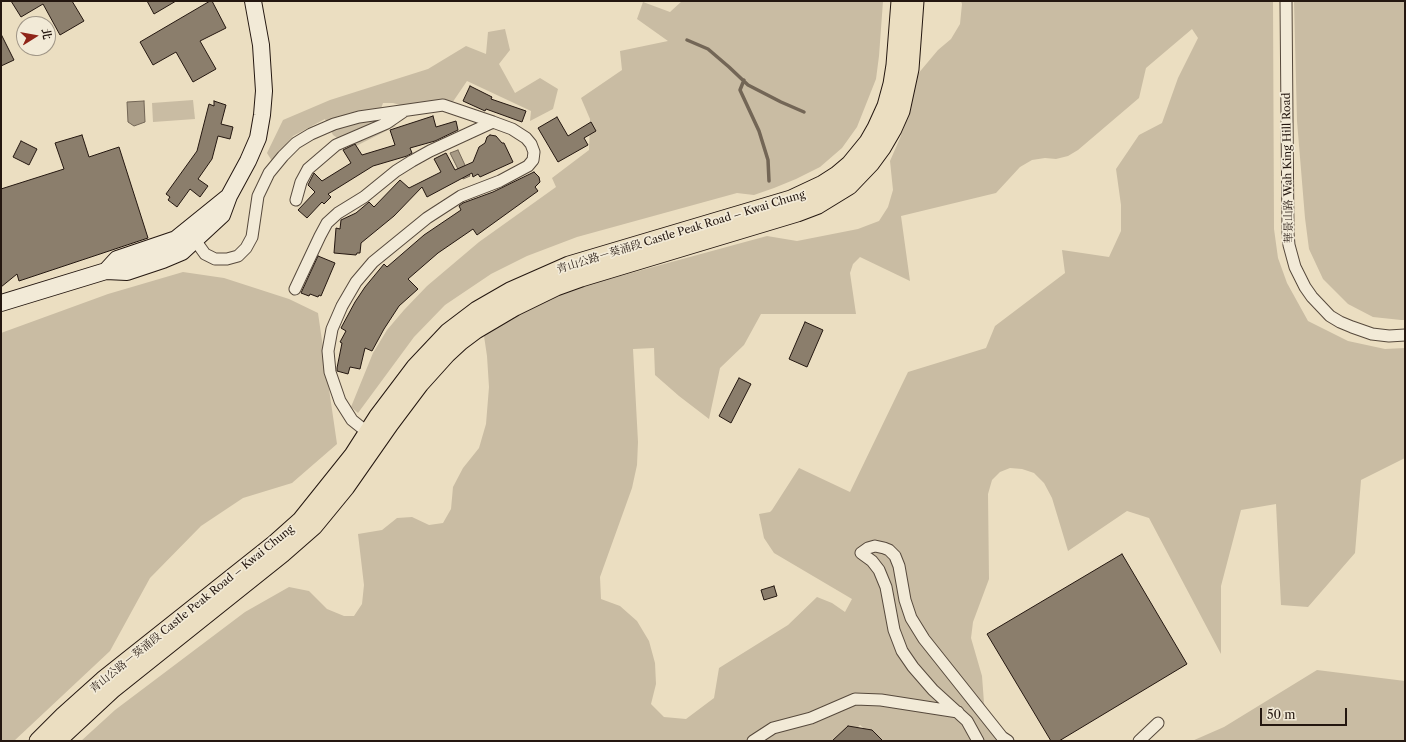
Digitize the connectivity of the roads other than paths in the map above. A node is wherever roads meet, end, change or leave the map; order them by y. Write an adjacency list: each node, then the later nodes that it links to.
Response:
1 (253, 1): 8 (main road)
2 (900, 1): 13 (main road, 青山公路－葵涌段 Castle Peak Road – Kwai Chung)
3 (915, 1): 17 (main road, 青山公路－葵涌段 Castle Peak Road – Kwai Chung)
4 (1286, 1): 12 (street, 華景山路 Wah King Hill Road)
5 (405, 110): 6 (street); 7 (street); 8 (street)
6 (493, 122): 10 (street); 13 (street)
7 (296, 200)
8 (194, 234): 9 (main road); 9 (main road)
9 (106, 271): 11 (main road)
10 (295, 289)
11 (1, 303)
12 (1405, 335)
13 (368, 432): 16 (main road, 青山公路－葵涌段 Castle Peak Road – Kwai Chung)
14 (958, 712): 18 (street); 19 (street); 20 (street)
15 (1158, 723): 21 (street)
16 (38, 741)
17 (57, 741)
18 (753, 741)
19 (978, 741)
20 (1008, 741)
21 (1139, 741)

